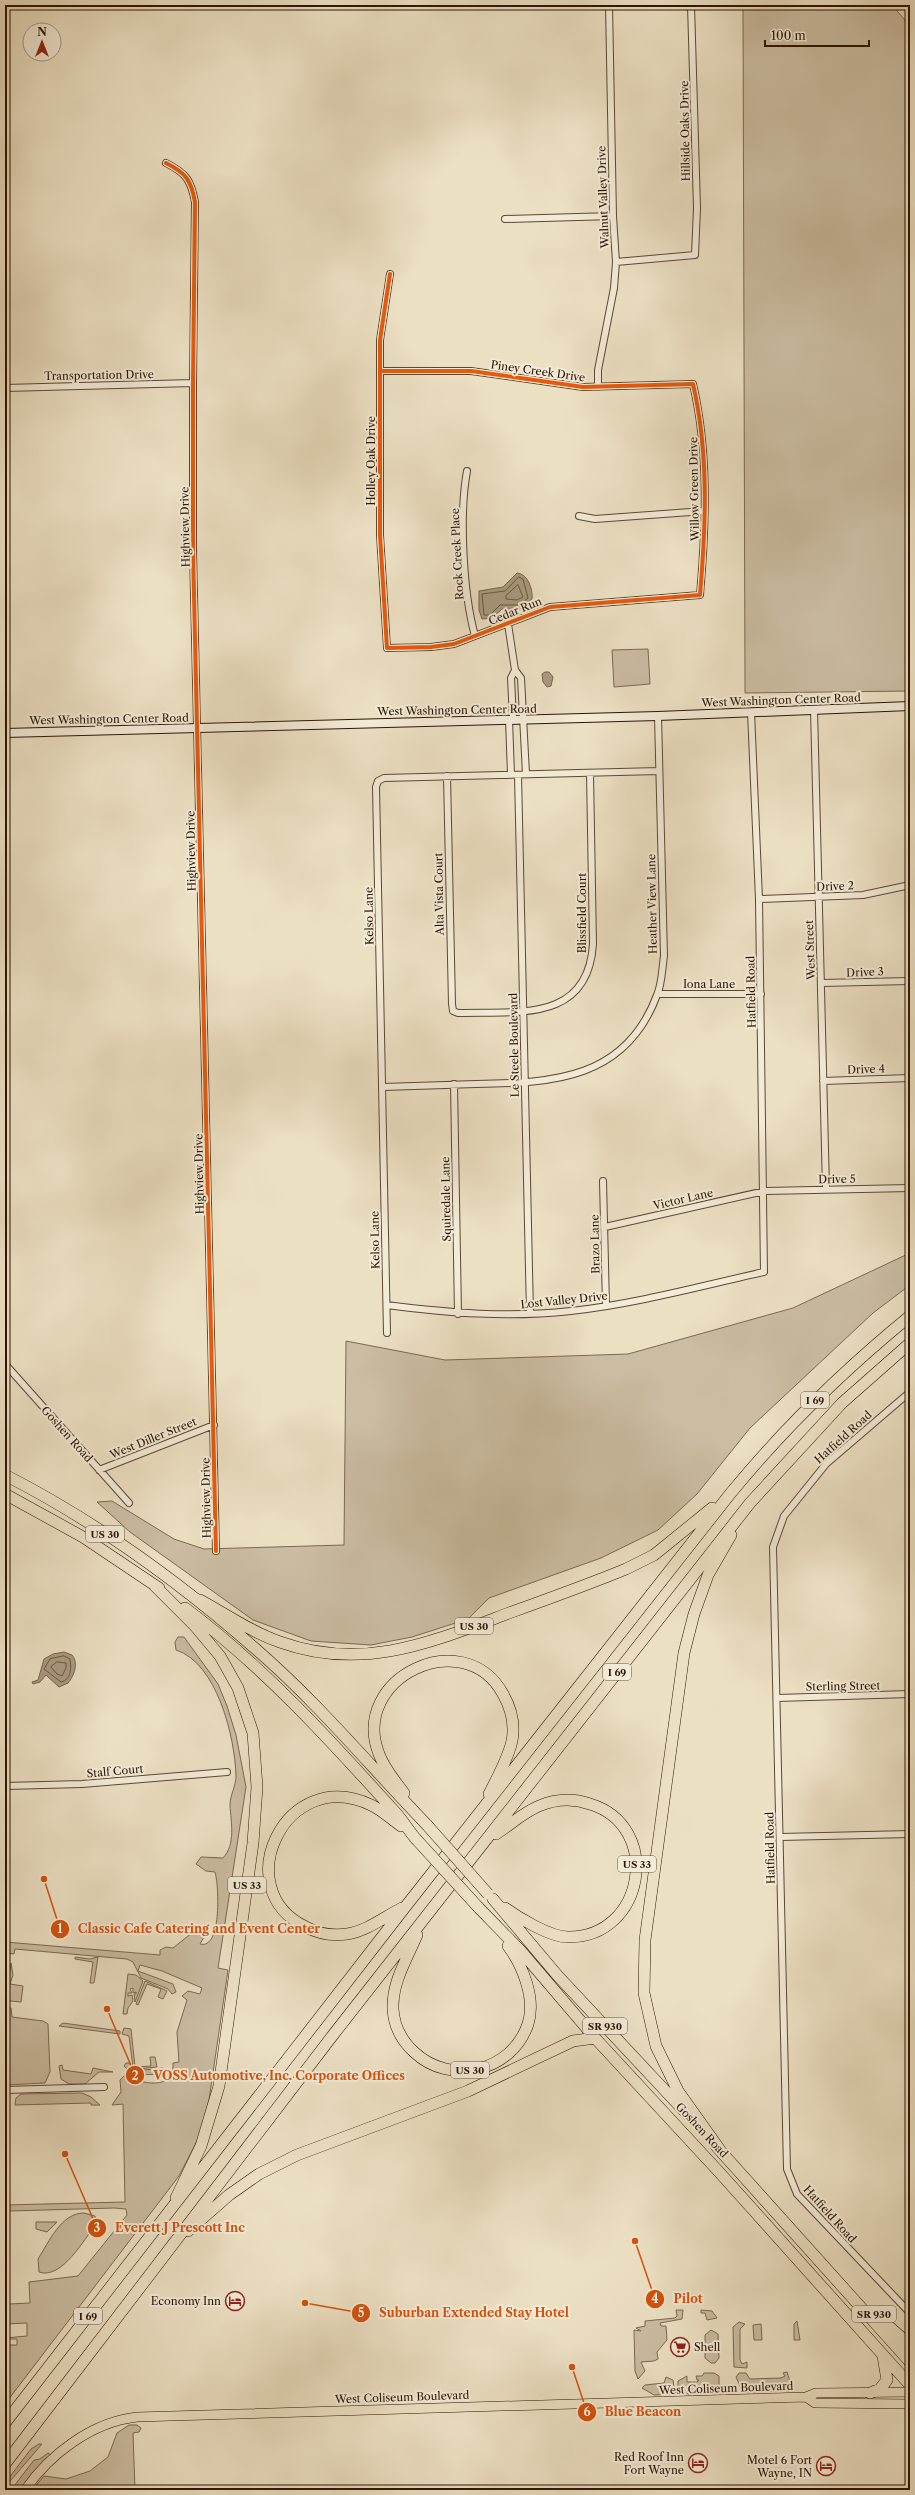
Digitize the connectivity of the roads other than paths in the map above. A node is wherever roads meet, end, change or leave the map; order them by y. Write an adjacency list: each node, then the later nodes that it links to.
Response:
1 (609, 5): 4 (street, Walnut Valley Drive)
2 (691, 5): 6 (street, Hillside Oaks Drive)
3 (166, 163): 9 (street, Highview Drive)
4 (613, 216): 5 (street); 6 (street, Walnut Valley Drive)
5 (505, 219)
6 (616, 262): 11 (street, Walnut Valley Drive)
7 (390, 274): 8 (street, Holley Oak Drive)
8 (380, 371): 11 (street, Piney Creek Drive); 19 (street, Holley Oak Drive)
9 (193, 383): 12 (street, Transportation Drive); 27 (street, Highview Drive)
10 (693, 384): 11 (street, Piney Creek Drive); 14 (street, Willow Green Drive)
11 (598, 387)
12 (5, 388)
13 (467, 470): 18 (street, Rock Creek Place)
14 (704, 511): 15 (street); 16 (street, Willow Green Drive)
15 (578, 516)
16 (700, 595): 17 (street, Cedar Run)
17 (508, 624): 18 (street, Cedar Run); 20 (street)
18 (475, 636): 19 (street, Cedar Run)
19 (387, 648)
20 (515, 670): 25 (street); 26 (street, Le Steele Boulevard)
21 (910, 706): 22 (main road, West Washington Center Road)
22 (814, 709): 23 (main road, West Washington Center Road); 35 (street, West Street)
23 (751, 712): 24 (main road, West Washington Center Road); 36 (street, Hatfield Road)
24 (658, 716): 25 (main road, West Washington Center Road); 29 (street, Heather View Lane)
25 (524, 718): 26 (main road, West Washington Center Road); 31 (street)
26 (511, 719): 27 (main road, West Washington Center Road); 32 (street, Le Steele Boulevard)
27 (198, 729): 28 (main road, West Washington Center Road); 63 (street, Highview Drive)
28 (5, 732)
29 (659, 771): 30 (street, Kelso Lane); 39 (street, Heather View Lane)
30 (590, 773): 31 (street, Kelso Lane); 42 (street, Blissfield Court)
31 (526, 774): 32 (street, Kelso Lane)
32 (514, 775): 33 (street, Kelso Lane); 42 (street, Le Steele Boulevard)
33 (447, 776): 41 (street, Alta Vista Court); 47 (street, Kelso Lane)
34 (910, 885): 35 (street, Drive 2)
35 (818, 896): 36 (street, Drive 2); 38 (street, West Street)
36 (759, 899): 40 (street, Hatfield Road)
37 (910, 981): 38 (street, Drive 3)
38 (821, 983): 44 (street, West Street)
39 (658, 994): 40 (street, Iona Lane); 45 (street, Heather View Lane)
40 (761, 994): 51 (street, Hatfield Road)
41 (453, 1010): 42 (street, Blissfield Court)
42 (523, 1011): 45 (street, Le Steele Boulevard)
43 (910, 1078): 44 (street, Drive 4)
44 (823, 1081): 50 (street, West Street)
45 (524, 1083): 46 (street, Heather View Lane); 57 (street, Le Steele Boulevard)
46 (454, 1084): 47 (street, Heather View Lane); 56 (street, Squiredale Lane)
47 (382, 1087): 54 (street, Kelso Lane)
48 (603, 1181): 52 (street, Brazo Lane)
49 (910, 1188): 50 (street, Drive 5)
50 (826, 1189): 51 (street, Drive 5)
51 (765, 1191): 52 (street, Victor Lane); 53 (street, Hatfield Road)
52 (605, 1227): 55 (street, Brazo Lane)
53 (764, 1272): 55 (street, Lost Valley Drive)
54 (387, 1305): 56 (street, Lost Valley Drive); 59 (street, Kelso Lane)
55 (606, 1306): 57 (street, Lost Valley Drive)
56 (458, 1314): 57 (street, Lost Valley Drive)
57 (530, 1314)
58 (910, 1316): 67 (highway, I 69)
59 (387, 1333)
60 (910, 1343): 69 (highway, I 69)
61 (5, 1364): 64 (street, Goshen Road)
62 (910, 1392): 74 (street, Hatfield Road)
63 (214, 1425): 64 (street, West Diller Street); 70 (street, Highview Drive)
64 (99, 1470): 68 (street, Goshen Road)
65 (5, 1475): 72 (highway, US 30)
66 (5, 1494): 71 (highway, US 30)
67 (730, 1494): 72 (highway, US 30); 77 (highway, I 69)
68 (129, 1503)
69 (750, 1503): 82 (highway, I 69); 90 (highway)
70 (216, 1551)
71 (154, 1585): 80 (highway, US 30); 91 (highway, US 33)
72 (200, 1600): 78 (highway, US 33)
73 (910, 1694): 74 (street, Sterling Street)
74 (777, 1698): 81 (street, Hatfield Road)
75 (227, 1772): 76 (street, Stalf Court)
76 (5, 1786)
77 (481, 1812): 78 (highway); 84 (highway, I 69)
78 (425, 1823): 83 (highway, US 33, bridge)
79 (910, 1834): 81 (street)
80 (414, 1836): 84 (highway); 85 (highway, US 30, bridge)
81 (780, 1837): 94 (street, Hatfield Road)
82 (486, 1842): 83 (highway, US 33); 86 (highway, I 69)
83 (490, 1896): 90 (highway, Goshen Road / SR 930)
84 (406, 1906): 91 (highway, I 69)
85 (480, 1910): 86 (highway, US 30); 87 (highway, SR 930)
86 (422, 1922): 92 (highway, I 69)
87 (595, 2038): 92 (highway); 96 (highway, SR 930)
88 (104, 2087): 89 (street)
89 (5, 2090)
90 (720, 2150): 93 (highway, Goshen Road / SR 930)
91 (172, 2209): 103 (highway, I 69)
92 (170, 2245): 104 (highway, I 69)
93 (839, 2283): 95 (highway, SR 930); 97 (highway, Goshen Road)
94 (910, 2313)
95 (910, 2345)
96 (882, 2353): 98 (highway, SR 930); 99 (highway)
97 (910, 2362)
98 (910, 2385)
99 (870, 2392): 100 (main road, West Coliseum Boulevard); 101 (main road, West Coliseum Boulevard)
100 (910, 2392)
101 (806, 2398): 102 (main road, West Coliseum Boulevard); 105 (main road, West Coliseum Boulevard)
102 (910, 2404)
103 (5, 2423)
104 (5, 2464)
105 (25, 2490)

